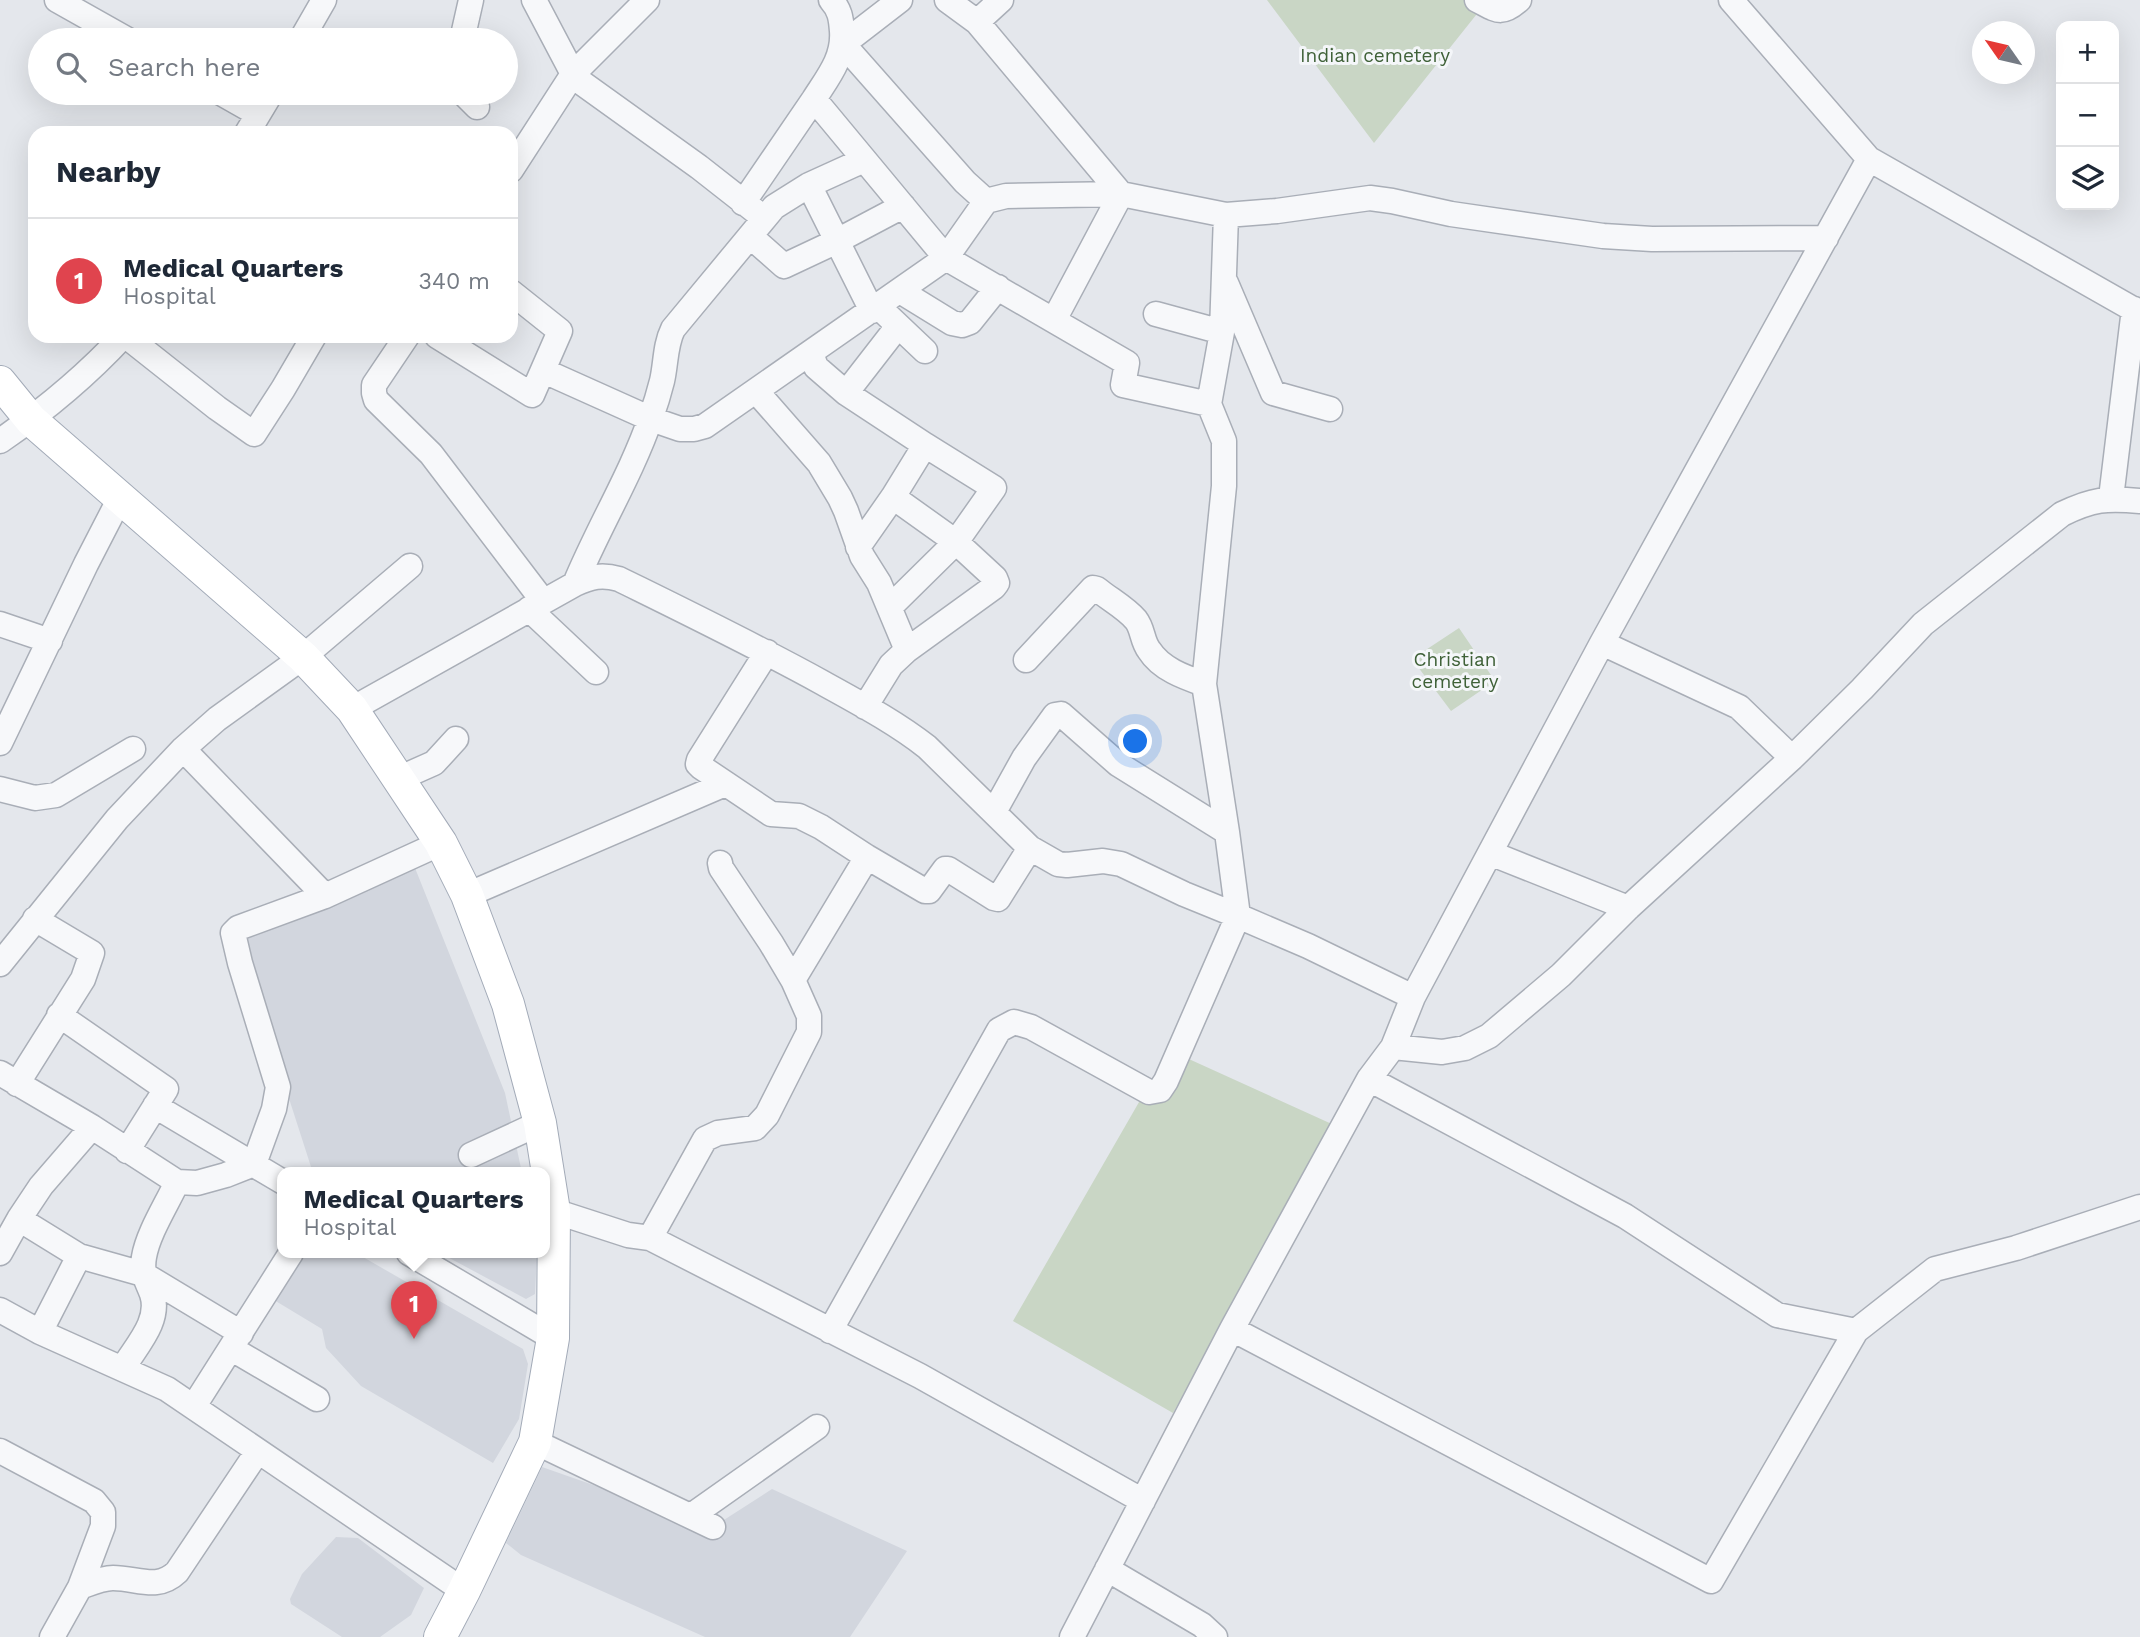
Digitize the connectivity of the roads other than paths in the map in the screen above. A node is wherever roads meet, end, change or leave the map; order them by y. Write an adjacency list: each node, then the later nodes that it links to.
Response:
1 (57, 0): 14 (street)
2 (324, 0): 15 (street)
3 (471, 0): 16 (street)
4 (534, 0): 18 (street)
5 (647, 0): 18 (street)
6 (831, 0): 17 (street)
7 (900, 0): 17 (street)
8 (947, 0): 13 (street)
9 (1001, 0): 13 (street)
10 (1477, 0): 11 (street)
11 (1519, 0)
12 (1731, 0): 21 (street)
13 (977, 22): 24 (street)
14 (107, 28)
15 (308, 28)
16 (465, 28)
17 (843, 44): 19 (street); 25 (street)
18 (573, 74): 20 (street); 26 (street)
19 (814, 99): 22 (street); 26 (street)
20 (518, 159)
21 (1869, 159): 30 (street); 38 (street)
22 (864, 160): 23 (street); 27 (street)
23 (808, 185): 29 (street); 31 (street)
24 (1121, 194): 25 (street); 28 (street); 40 (street)
25 (986, 201): 32 (street)
26 (743, 202): 29 (street)
27 (903, 206): 31 (street); 32 (street)
28 (1226, 215): 30 (street); 33 (street)
29 (757, 227): 31 (street); 56 (street)
30 (1826, 238): 72 (street)
31 (835, 242): 37 (street)
32 (946, 258): 34 (street); 35 (street)
33 (1223, 276): 42 (street); 55 (street)
34 (998, 287): 35 (street); 40 (street)
35 (900, 291): 37 (street)
36 (518, 297): 50 (street)
37 (875, 309): 41 (street); 49 (street)
38 (2137, 311): 62 (street)
39 (1156, 314): 42 (street)
40 (1054, 320): 54 (street)
41 (898, 326): 48 (street); 53 (street)
42 (1222, 332): 54 (street)
43 (118, 343): 57 (street)
44 (134, 343): 45 (street)
45 (310, 343)
46 (400, 343): 68 (street)
47 (448, 343): 50 (street)
48 (925, 351)
49 (811, 353): 52 (street); 53 (street)
50 (544, 371): 56 (street)
51 (0, 382): 57 (main road)
52 (757, 391): 56 (street); 65 (street)
53 (846, 393): 59 (street)
54 (1209, 404): 78 (street)
55 (1330, 409)
56 (651, 419): 67 (street)
57 (32, 420): 58 (street); 61 (main road)
58 (0, 441)
59 (925, 445): 60 (street); 64 (street)
60 (893, 497): 64 (street); 65 (street)
61 (120, 498): 71 (street); 75 (main road)
62 (2111, 498): 63 (street); 86 (street)
63 (2140, 501)
64 (956, 542): 69 (street); 73 (street)
65 (858, 547): 69 (street)
66 (410, 566): 75 (street)
67 (575, 584): 68 (street); 74 (street)
68 (536, 605): 77 (street); 81 (street)
69 (890, 607): 73 (street)
70 (0, 624): 71 (street)
71 (50, 640): 79 (street)
72 (1602, 643): 86 (street); 94 (street)
73 (907, 650): 80 (street)
74 (767, 652): 80 (street); 88 (street)
75 (303, 657): 81 (main road); 84 (street)
76 (1027, 660): 78 (street)
77 (596, 672)
78 (1204, 684): 91 (street)
79 (8, 702): 83 (street)
80 (865, 706): 90 (street)
81 (352, 709): 87 (main road)
82 (456, 738): 87 (street)
83 (0, 743)
84 (183, 748): 98 (street); 101 (street)
85 (133, 749): 89 (street)
86 (1793, 758): 99 (street)
87 (398, 779): 92 (main road)
88 (725, 784): 95 (street); 97 (street)
89 (0, 789)
90 (994, 811): 91 (street); 93 (street)
91 (1227, 832): 100 (street)
92 (441, 843): 97 (main road); 98 (street)
93 (1031, 848): 95 (street); 100 (street)
94 (1490, 853): 99 (street); 104 (street)
95 (867, 857): 103 (street)
96 (720, 863): 103 (street)
97 (467, 895): 110 (main road)
98 (325, 896): 114 (street)
99 (1628, 908): 106 (street)
100 (1237, 916): 104 (street); 130 (street)
101 (35, 919): 102 (street); 105 (street)
102 (0, 964)
103 (793, 981): 122 (street)
104 (1413, 997): 106 (street)
105 (60, 1015): 108 (street); 109 (street)
106 (1393, 1046): 107 (street)
107 (1369, 1079): 129 (street); 131 (street)
108 (7, 1083): 111 (street)
109 (155, 1106): 112 (street); 114 (street)
110 (540, 1123): 113 (street); 115 (main road)
111 (92, 1127): 112 (street); 121 (street)
112 (127, 1151): 117 (street)
113 (471, 1155)
114 (254, 1164): 116 (street); 117 (street)
115 (547, 1167)
116 (277, 1178)
117 (177, 1182): 127 (street)
118 (550, 1186): 120 (main road)
119 (2140, 1207): 131 (street)
120 (554, 1211): 122 (street); 132 (main road)
121 (19, 1219): 123 (street); 124 (street)
122 (650, 1238): 130 (street)
123 (0, 1253)
124 (79, 1256): 127 (street); 128 (street)
125 (288, 1258): 133 (street)
126 (417, 1258): 132 (street)
127 (143, 1274): 133 (street); 134 (street)
128 (15, 1325): 134 (street)
129 (1232, 1329): 131 (street); 141 (street)
130 (831, 1331): 141 (street)
131 (1856, 1331)
132 (553, 1338): 138 (main road)
133 (237, 1341): 135 (street); 136 (street)
134 (122, 1368): 136 (street)
135 (317, 1399)
136 (194, 1406): 140 (street)
137 (817, 1427): 138 (street)
138 (535, 1442): 144 (main road)
139 (0, 1451): 143 (street)
140 (258, 1451): 143 (street); 144 (street)
141 (1143, 1501): 142 (street)
142 (1107, 1569): 147 (street); 148 (street)
143 (80, 1587): 145 (street)
144 (464, 1591): 146 (main road)
145 (52, 1637)
146 (440, 1637)
147 (1072, 1637)
148 (1214, 1637)

